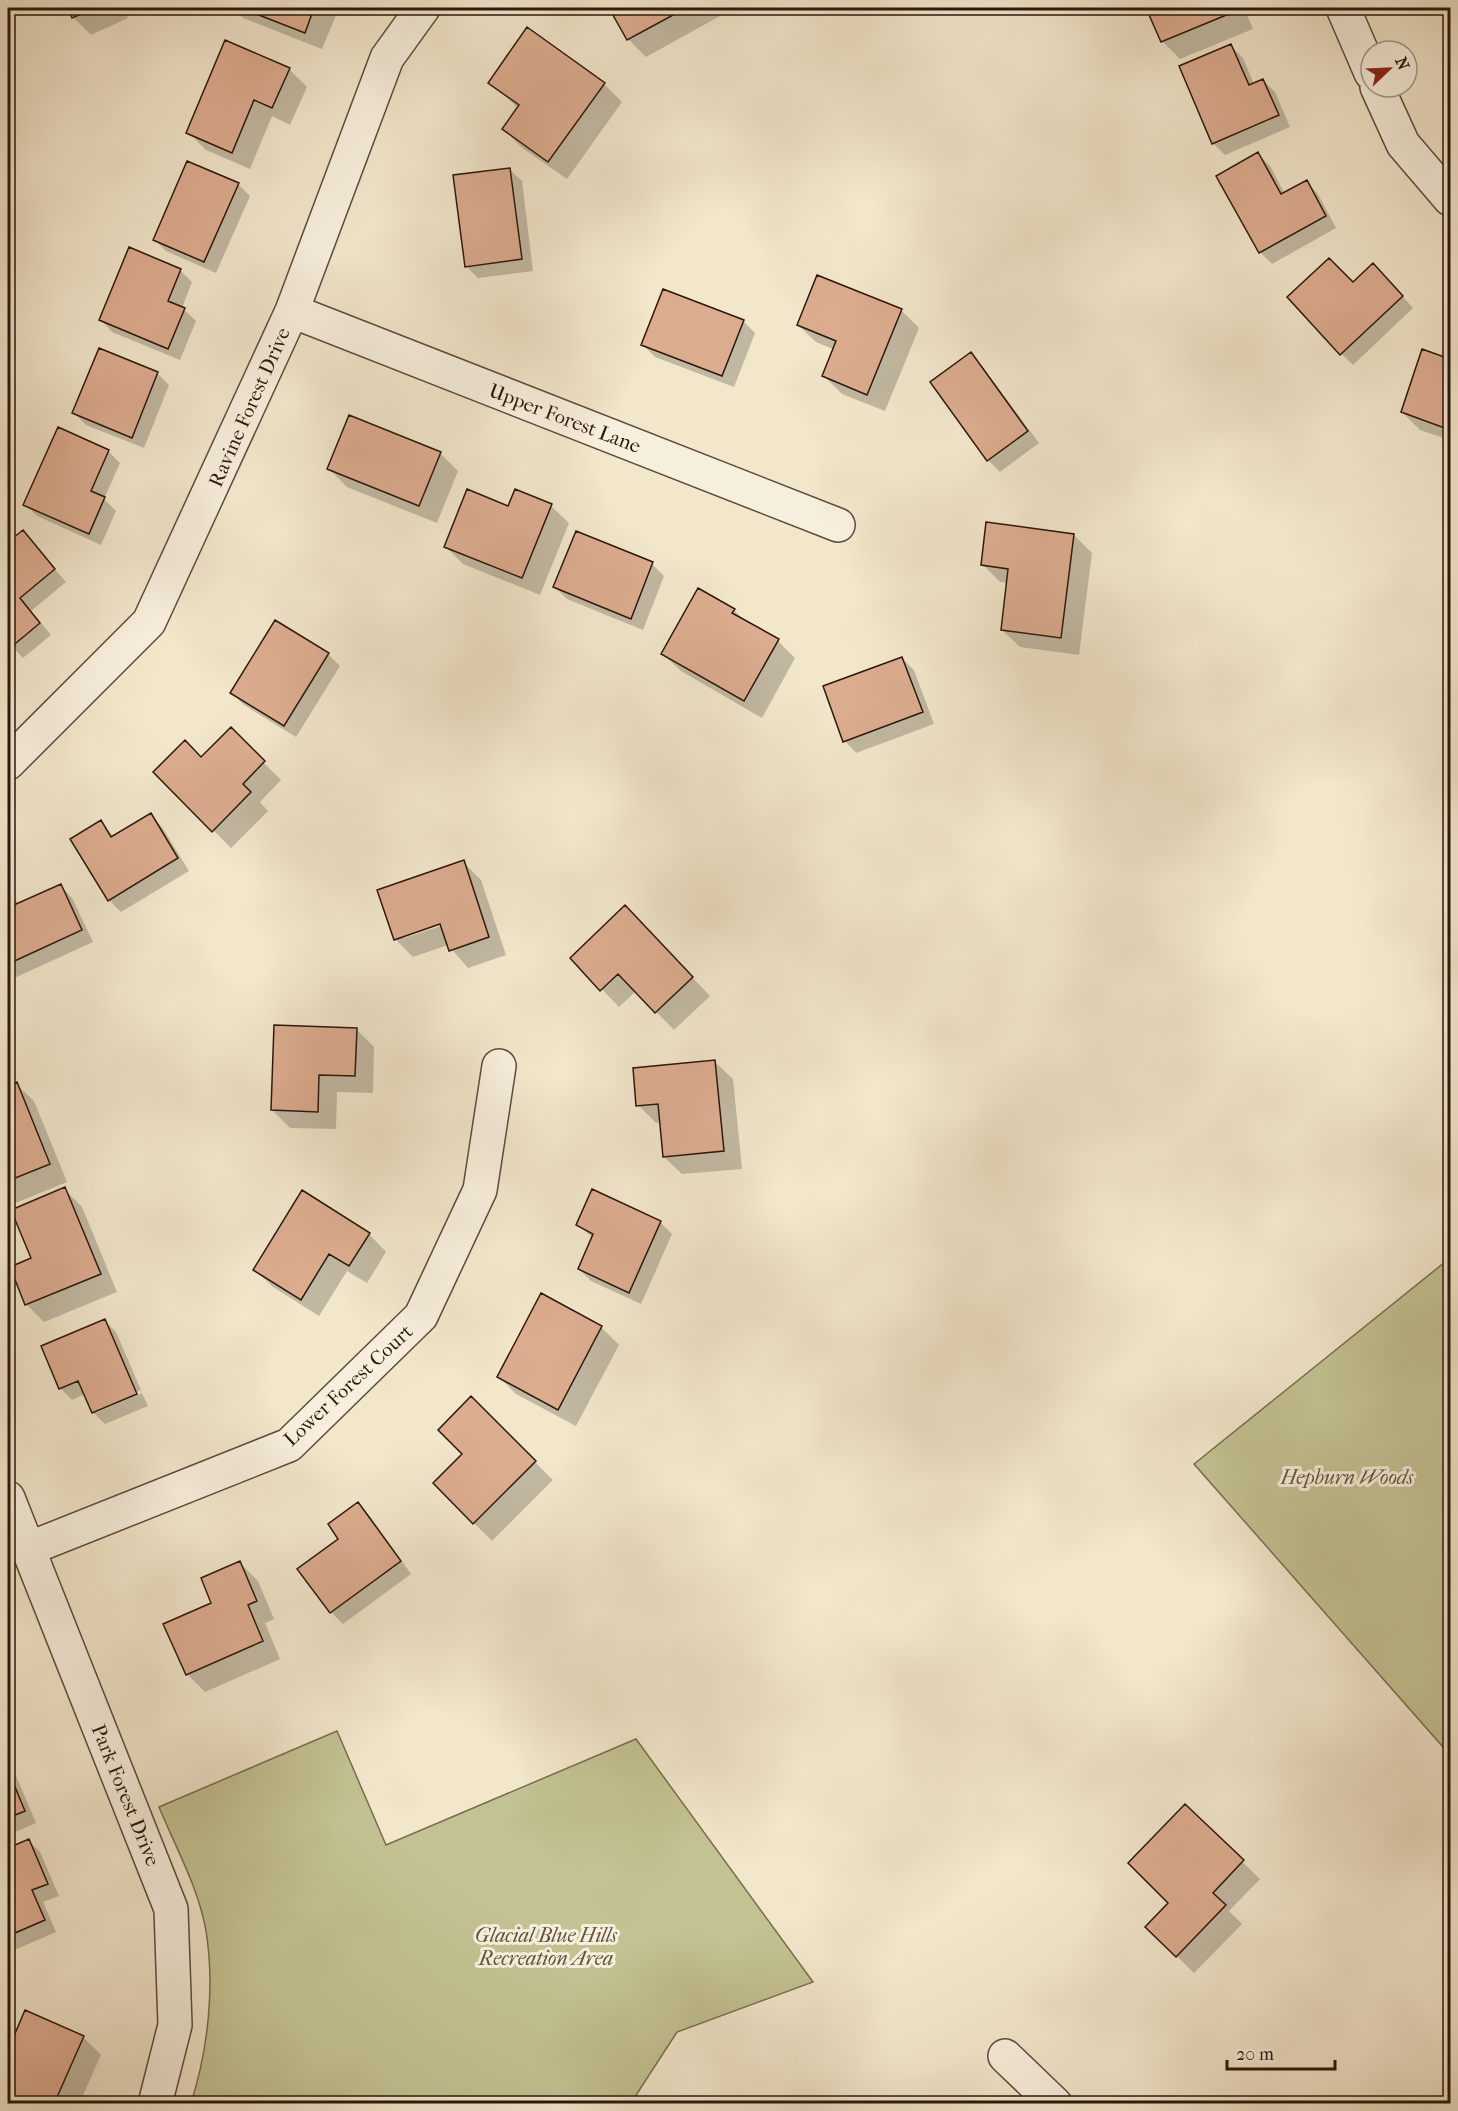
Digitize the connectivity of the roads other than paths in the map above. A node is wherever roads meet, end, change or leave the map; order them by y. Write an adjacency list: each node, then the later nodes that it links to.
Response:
1 (423, 8): 6 (street, Ravine Forest Drive)
2 (1343, 8): 3 (street)
3 (1359, 45)
4 (1382, 99): 5 (street)
5 (1450, 199)
6 (292, 311): 7 (street, Upper Forest Lane); 8 (street, Ravine Forest Drive)
7 (838, 525)
8 (8, 763)
9 (499, 1066): 11 (street, Lower Forest Court)
10 (8, 1498): 11 (street, Park Forest Drive)
11 (28, 1549): 13 (street, Park Forest Drive)
12 (1005, 2056): 14 (street)
13 (155, 2103)
14 (1055, 2103)

